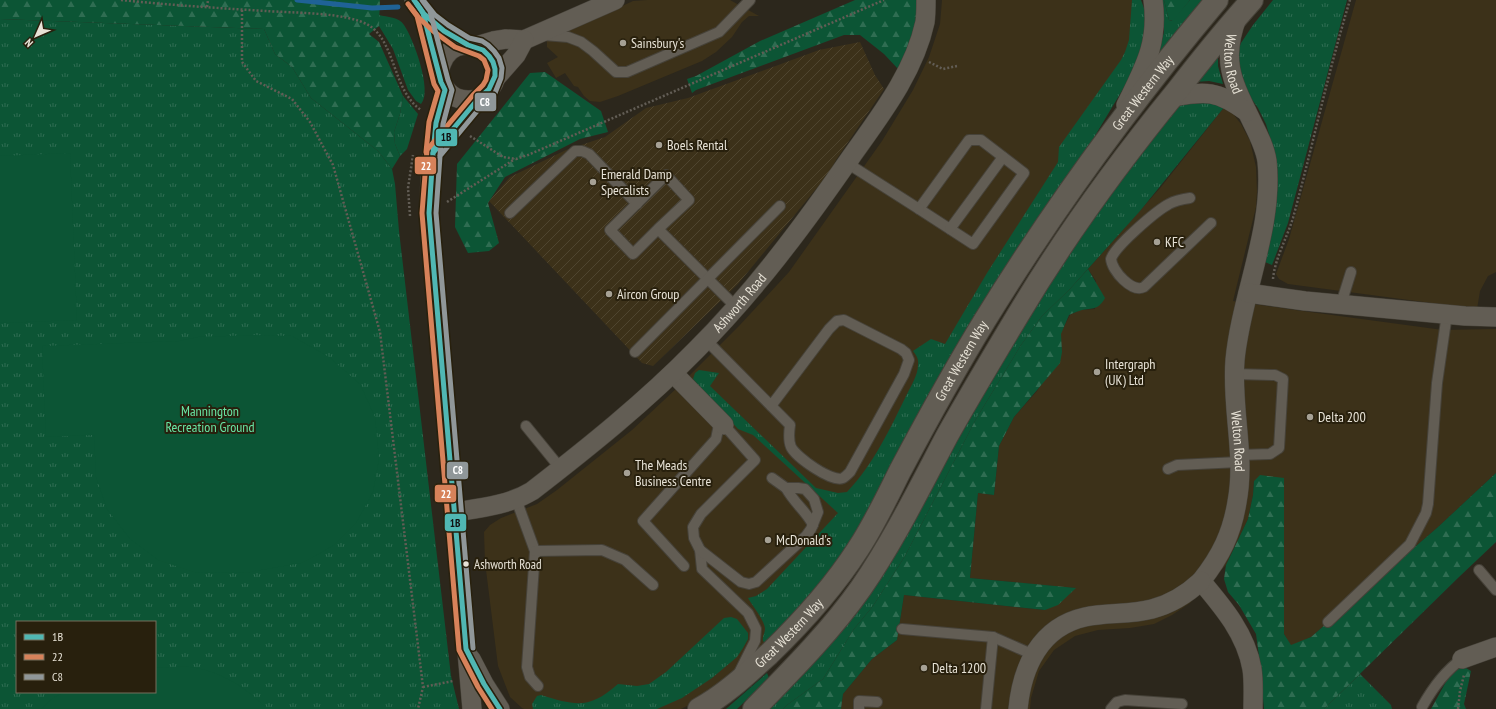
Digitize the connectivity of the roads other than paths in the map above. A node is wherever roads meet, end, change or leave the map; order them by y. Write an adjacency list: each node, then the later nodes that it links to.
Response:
1 (615, 0): 8 (street)
2 (750, 0): 8 (lane)
3 (926, 0): 18 (street, Ashworth Road)
4 (1153, 0): 15 (street)
5 (1217, 0): 15 (main road, Great Western Way)
6 (419, 6): 9 (street); 11 (street)
7 (1245, 8): 12 (main road, Great Western Way); 14 (street, Welton Road)
8 (529, 37): 9 (street); 10 (street)
9 (472, 46): 10 (street); 11 (street)
10 (494, 80): 13 (street)
11 (442, 81): 13 (street); 16 (street)
12 (1172, 97): 14 (street, Welton Road); 71 (main road, Great Western Way)
13 (478, 99): 16 (street)
14 (1247, 112): 29 (street, Welton Road)
15 (1114, 130): 64 (main road, Great Western Way)
16 (433, 153): 47 (street)
17 (1003, 158): 22 (lane); 26 (lane); 26 (lane)
18 (846, 163): 22 (lane); 31 (street, Ashworth Road)
19 (1190, 198): 24 (lane)
20 (637, 204): 23 (lane); 25 (lane); 25 (lane)
21 (780, 206): 28 (lane)
22 (919, 209): 26 (lane)
23 (510, 213)
24 (1211, 223)
25 (658, 229): 28 (lane)
26 (950, 229)
27 (1351, 272): 30 (lane)
28 (707, 279): 31 (lane); 35 (lane)
29 (1248, 293): 30 (street); 37 (street, Welton Road)
30 (1341, 304): 32 (street)
31 (735, 306): 34 (street, Ashworth Road)
32 (1447, 314): 33 (street); 56 (lane)
33 (1496, 316)
34 (706, 340): 36 (street, Ashworth Road); 38 (lane)
35 (636, 352)
36 (673, 373): 39 (street); 42 (street, Ashworth Road)
37 (1234, 374): 41 (street, Welton Road); 41 (lane)
38 (771, 406): 38 (lane)
39 (722, 423): 49 (lane); 51 (lane)
40 (526, 426): 42 (lane)
41 (1239, 459): 43 (lane); 53 (street, Welton Road)
42 (561, 469): 46 (street, Ashworth Road)
43 (1168, 469)
44 (772, 478): 45 (lane)
45 (786, 488): 48 (lane); 48 (lane)
46 (516, 499): 47 (street, Ashworth Road); 50 (lane)
47 (455, 512): 60 (street)
48 (813, 525): 49 (lane)
49 (700, 550): 64 (lane)
50 (535, 551): 54 (lane); 63 (lane)
51 (684, 566)
52 (1479, 570): 55 (lane)
53 (1202, 581): 61 (street, Welton Road); 76 (street)
54 (653, 586)
55 (1496, 590)
56 (1328, 622)
57 (902, 629): 58 (lane)
58 (993, 637): 61 (lane); 73 (lane)
59 (1496, 647): 62 (street)
60 (466, 649): 68 (street); 69 (street)
61 (1034, 655): 74 (street, Welton Road)
62 (1466, 658): 67 (lane)
63 (538, 686)
64 (730, 689): 70 (main road, Great Western Way)
65 (877, 702): 72 (lane)
66 (1182, 704): 75 (lane)
67 (1422, 707)
68 (472, 709)
69 (500, 709)
70 (699, 709)
71 (754, 709)
72 (859, 709)
73 (986, 709)
74 (1018, 709)
75 (1111, 709)
76 (1253, 709)

